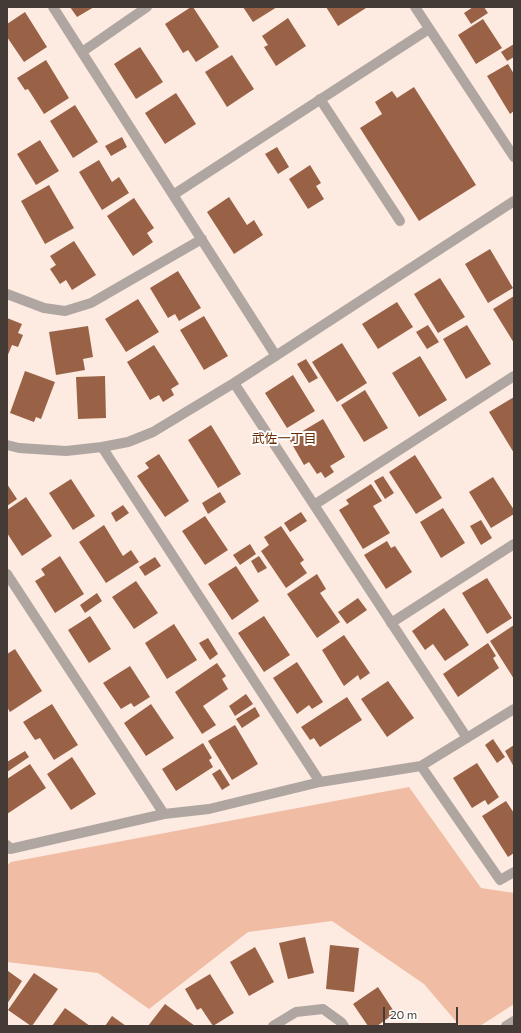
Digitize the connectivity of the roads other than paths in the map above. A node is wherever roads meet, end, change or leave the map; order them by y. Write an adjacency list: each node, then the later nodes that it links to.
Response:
1 (54, 7): 5 (street)
2 (147, 7): 5 (street)
3 (415, 7): 4 (street)
4 (429, 28): 6 (street); 7 (street)
5 (82, 52): 8 (street)
6 (320, 99): 8 (street); 10 (street)
7 (514, 157)
8 (173, 194): 11 (street)
9 (514, 201): 14 (street)
10 (400, 221)
11 (202, 239): 13 (street); 14 (street)
12 (7, 284): 13 (street)
13 (7, 294)
14 (276, 356): 16 (street)
15 (514, 376): 19 (street)
16 (234, 383): 18 (street); 19 (street)
17 (7, 445): 18 (street)
18 (102, 447): 26 (street)
19 (314, 505): 22 (street)
20 (514, 544): 22 (street)
21 (7, 574): 27 (street)
22 (390, 623): 24 (street)
23 (514, 709): 24 (street)
24 (467, 738): 25 (street)
25 (421, 766): 26 (street); 29 (street)
26 (320, 782): 27 (street)
27 (164, 814): 28 (street)
28 (7, 845)
29 (514, 872)
30 (514, 1021): 33 (street)
31 (273, 1026): 32 (street)
32 (344, 1026)
33 (506, 1026)

